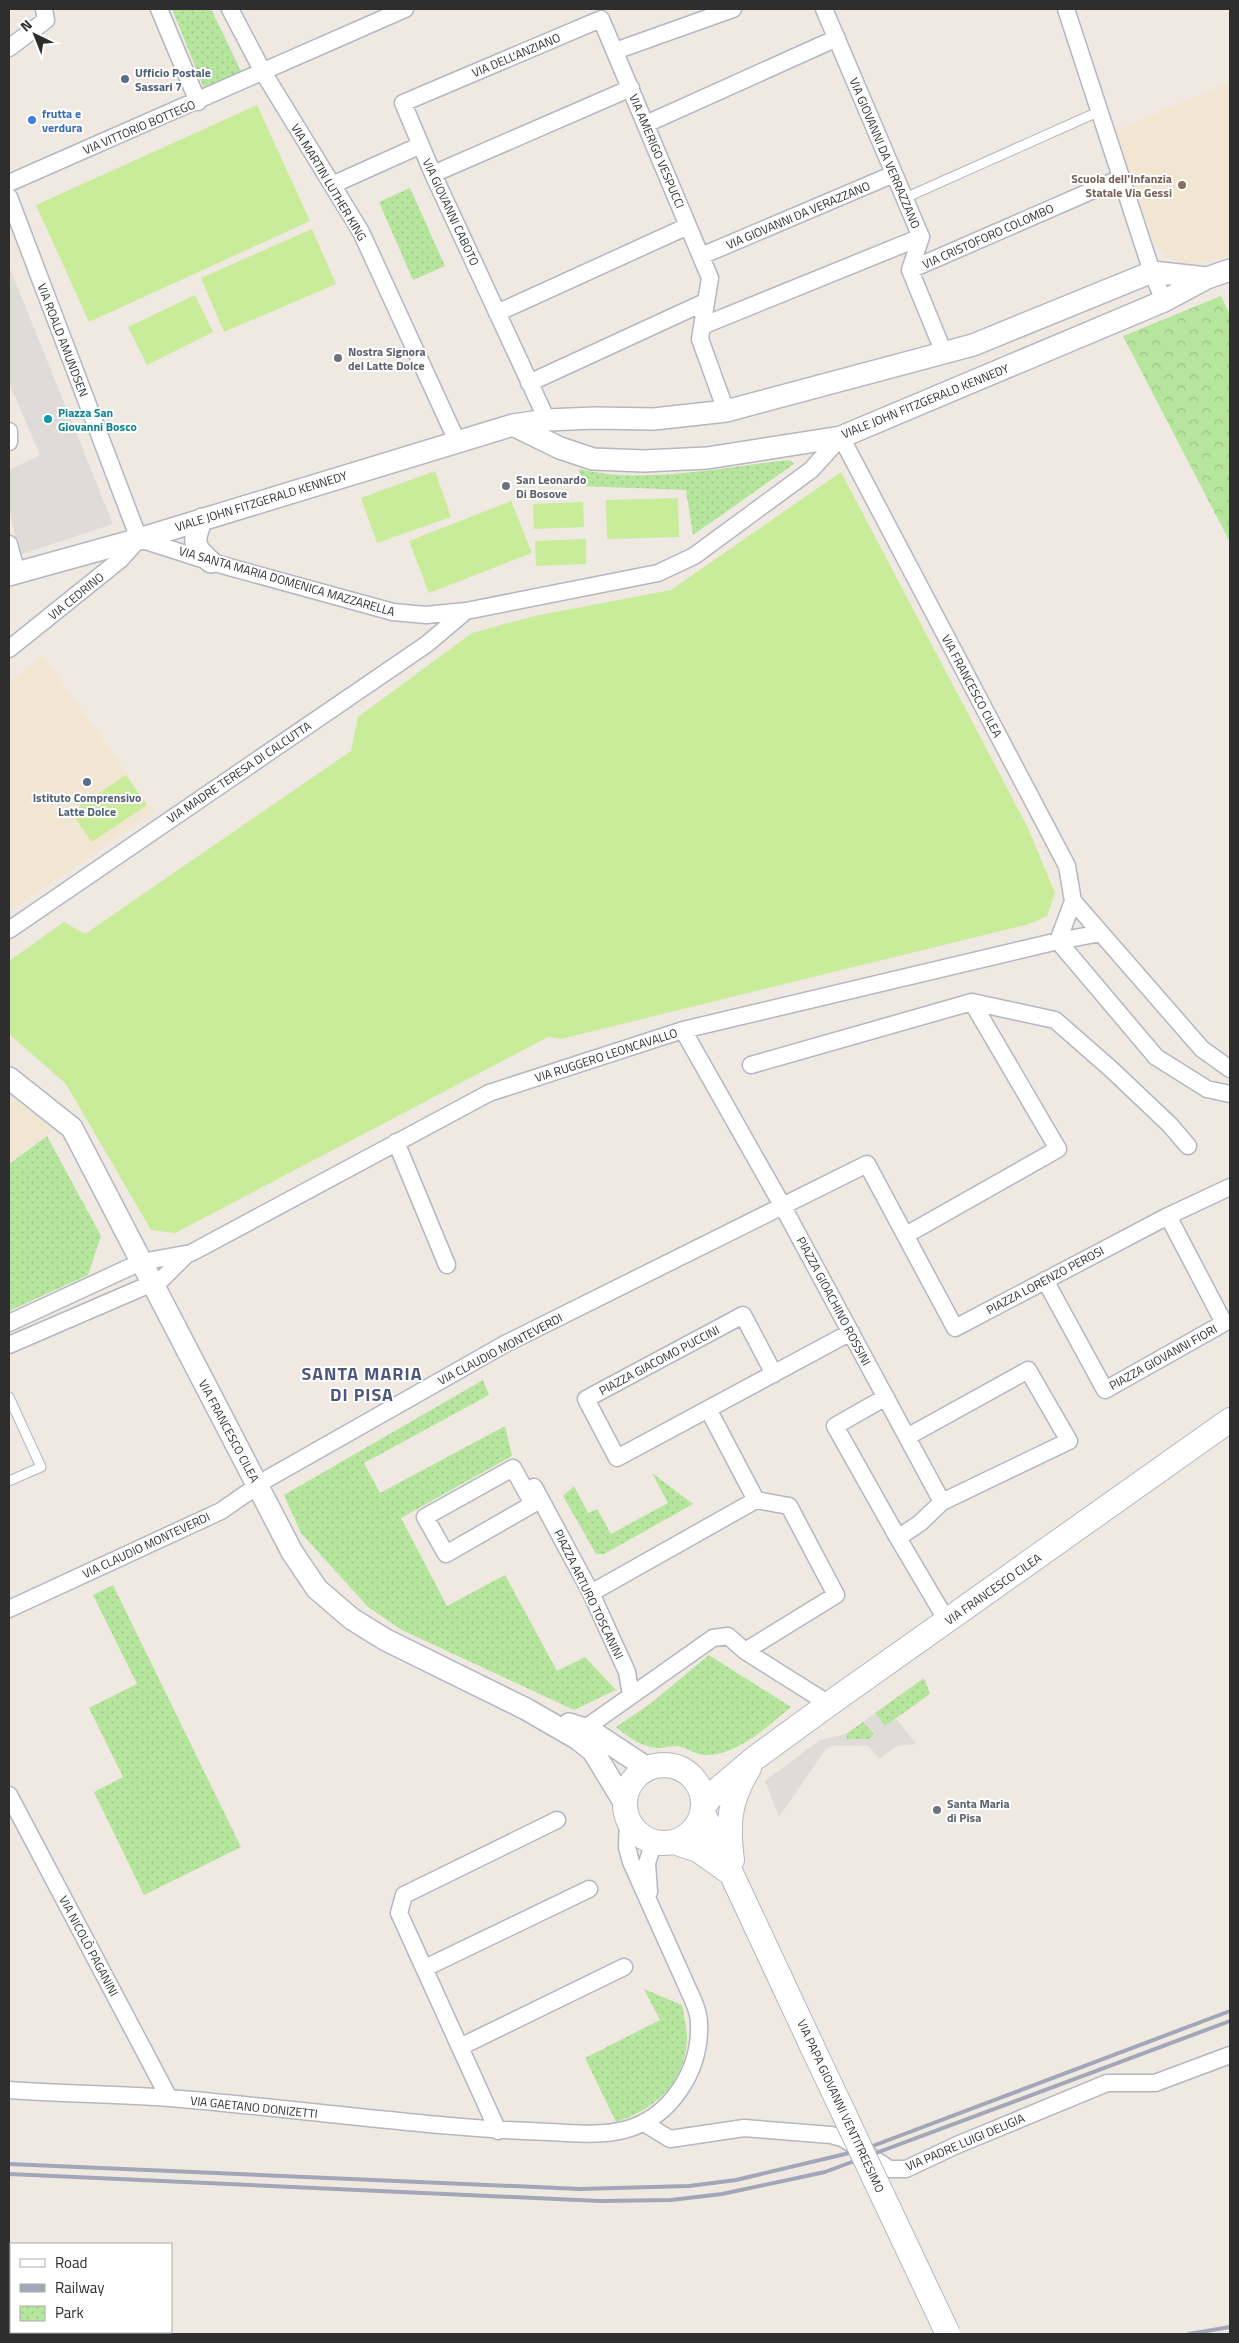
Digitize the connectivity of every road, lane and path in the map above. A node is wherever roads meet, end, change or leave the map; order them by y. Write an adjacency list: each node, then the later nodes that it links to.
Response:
1 (44, 9): 9 (street)
2 (159, 9): 13 (street)
3 (230, 9): 11 (street, VIA MARTIN LUTHER KING)
4 (405, 9): 11 (street, VIA VITTORIO BOTTEGO)
5 (733, 9): 10 (street)
6 (824, 9): 8 (street, VIA GIOVANNI DA VERRAZZANO)
7 (1066, 9): 14 (street)
8 (837, 38): 15 (street); 18 (street, VIA GIOVANNI DA VERRAZZANO)
9 (9, 48)
10 (615, 51): 12 (street, VIA DELL'ANZIANO); 16 (street, VIA DELL'ANZIANO)
11 (263, 72): 13 (street, VIA VITTORIO BOTTEGO); 21 (street, VIA MARTIN LUTHER KING)
12 (631, 88): 15 (street, VIA AMERIGO VESPUCCI); 17 (street, VIA AMERIGO VESPUCCI)
13 (198, 102): 20 (street, VIA VITTORIO BOTTEGO)
14 (1100, 111): 19 (street); 23 (lane)
15 (646, 124): 24 (street, VIA AMERIGO VESPUCCI)
16 (421, 145): 17 (street, VIA GIOVANNI CABOTO); 21 (street, VIA GIOVANNI CABOTO)
17 (433, 174): 33 (street, VIA GIOVANNI CABOTO)
18 (894, 174): 23 (street, VIA GIOVANNI DA VERRAZZANO); 26 (street, VIA GIOVANNI DA VERAZZANO)
19 (1121, 178): 27 (street, VIA CRISTOFORO COLOMBO); 29 (street)
20 (9, 183)
21 (332, 185): 43 (street, VIA MARTIN LUTHER KING)
22 (9, 197): 48 (street, VIA ROALD AMUNDSEN)
23 (905, 198): 25 (street, VIA GIOVANNI DA VERRAZZANO)
24 (688, 226): 26 (street, VIA AMERIGO VESPUCCI); 33 (street)
25 (921, 237): 27 (street, VIA GIOVANNI DA VERRAZZANO); 34 (street)
26 (701, 256): 32 (street, VIA AMERIGO VESPUCCI)
27 (910, 270): 35 (street)
28 (1230, 270): 30 (street, VIALE JOHN FITZGERALD KENNEDY)
29 (1152, 272): 30 (street, VIALE JOHN FITZGERALD KENNEDY); 31 (street); 35 (street, VIALE JOHN FITZGERALD KENNEDY)
30 (1207, 278): 31 (street, VIALE JOHN FITZGERALD KENNEDY)
31 (1164, 301): 42 (street, VIALE JOHN FITZGERALD KENNEDY)
32 (705, 302): 34 (street, VIA AMERIGO VESPUCCI); 36 (street)
33 (497, 313): 36 (street, VIA GIOVANNI CABOTO)
34 (702, 326): 37 (street, VIA AMERIGO VESPUCCI)
35 (944, 353): 37 (street, VIALE JOHN FITZGERALD KENNEDY)
36 (529, 383): 39 (street, VIA GIOVANNI CABOTO)
37 (726, 411): 38 (street, VIALE JOHN FITZGERALD KENNEDY)
38 (595, 418): 39 (street, VIALE JOHN FITZGERALD KENNEDY); 46 (street)
39 (547, 420): 40 (street, VIALE JOHN FITZGERALD KENNEDY); 45 (street)
40 (513, 425): 43 (street, VIALE JOHN FITZGERALD KENNEDY); 45 (street, VIALE JOHN FITZGERALD KENNEDY)
41 (9, 432): 44 (street)
42 (841, 437): 46 (street, VIALE JOHN FITZGERALD KENNEDY); 52 (street, VIA SANTA MARIA DOMENICA MAZZARELLA); 54 (street, VIA FRANCESCO CILEA)
43 (457, 441): 47 (street, VIALE JOHN FITZGERALD KENNEDY)
44 (9, 442)
45 (560, 448): 46 (street, VIALE JOHN FITZGERALD KENNEDY)
46 (593, 459)
47 (202, 519): 48 (street, VIALE JOHN FITZGERALD KENNEDY); 50 (street)
48 (139, 539): 50 (street, VIA SANTA MARIA DOMENICA MAZZARELLA); 51 (street, VIALE JOHN FITZGERALD KENNEDY); 53 (street, VIA CEDRINO)
49 (9, 544): 51 (street)
50 (211, 562): 52 (street, VIA SANTA MARIA DOMENICA MAZZARELLA)
51 (13, 574)
52 (466, 611): 55 (street, VIA MADRE TERESA DI CALCUTTA)
53 (10, 643)
54 (1073, 901): 56 (street); 57 (street)
55 (9, 930)
56 (1101, 933): 57 (street); 61 (street)
57 (1058, 940): 59 (street, VIA RUGGERO LEONCAVALLO); 63 (street)
58 (972, 1002): 60 (street); 65 (street); 69 (street)
59 (683, 1030): 64 (street, VIA RUGGERO LEONCAVALLO); 67 (street)
60 (751, 1065)
61 (1230, 1069)
62 (9, 1078): 71 (street, VIA FRANCESCO CILEA)
63 (1230, 1094)
64 (396, 1142): 70 (street, VIA RUGGERO LEONCAVALLO); 72 (street)
65 (1188, 1146)
66 (1230, 1187): 68 (street, PIAZZA LORENZO PEROSI)
67 (782, 1205): 69 (street, PIAZZA LORENZO PEROSI); 76 (street, PIAZZA GIOACHINO ROSSINI); 85 (street, VIA CLAUDIO MONTEVERDI)
68 (1168, 1216): 73 (street, PIAZZA LORENZO PEROSI); 73 (street, PIAZZA GIOVANNI FIORI)
69 (906, 1235): 73 (street, PIAZZA LORENZO PEROSI)
70 (186, 1255): 71 (street, VIA RUGGERO LEONCAVALLO); 74 (street, VIA RUGGERO LEONCAVALLO)
71 (141, 1262): 74 (street, VIA FRANCESCO CILEA); 75 (street, VIA RUGGERO LEONCAVALLO)
72 (447, 1265)
73 (1045, 1280)
74 (157, 1282): 77 (street); 85 (street, VIA FRANCESCO CILEA)
75 (9, 1324)
76 (850, 1332): 78 (street, PIAZZA GIACOMO PUCCINI); 80 (street, PIAZZA GIOACHINO ROSSINI)
77 (9, 1345)
78 (774, 1374): 81 (street, PIAZZA GIACOMO PUCCINI); 81 (street, PIAZZA GIACOMO PUCCINI)
79 (9, 1397): 84 (lane)
80 (886, 1397): 83 (street, PIAZZA GIOACHINO ROSSINI); 89 (street)
81 (708, 1409): 87 (street)
82 (1230, 1420): 92 (main road, VIA FRANCESCO CILEA)
83 (907, 1437): 88 (street, PIAZZA GIOACHINO ROSSINI); 88 (street)
84 (9, 1480)
85 (257, 1484): 91 (street, VIA CLAUDIO MONTEVERDI); 96 (street, VIA FRANCESCO CILEA)
86 (522, 1484): 86 (street, PIAZZA ARTURO TOSCANINI); 90 (street, PIAZZA ARTURO TOSCANINI)
87 (756, 1500): 90 (street); 93 (street)
88 (942, 1502): 89 (street)
89 (898, 1538): 92 (street)
90 (591, 1593): 94 (street, PIAZZA ARTURO TOSCANINI)
91 (9, 1609)
92 (947, 1621): 95 (main road, VIA FRANCESCO CILEA)
93 (744, 1651): 94 (street); 95 (street)
94 (631, 1695): 97 (street)
95 (829, 1704): 98 (main road, VIA FRANCESCO CILEA)
96 (526, 1709): 97 (street, VIA FRANCESCO CILEA); 103 (street, VIA FRANCESCO CILEA)
97 (584, 1729): 99 (street, VIA FRANCESCO CILEA)
98 (755, 1758): 100 (main road, VIA FRANCESCO CILEA); 102 (main road, VIA FRANCESCO CILEA); 106 (main road)
99 (648, 1768): 100 (main road); 103 (main road)
100 (691, 1775): 102 (main road)
101 (9, 1795): 114 (street, VIA NICOLÒ PAGANINI)
102 (703, 1810): 105 (main road); 106 (main road, VIA PAPA GIOVANNI VENTITREESIMO)
103 (626, 1811): 105 (main road); 108 (street, VIA GAETANO DONIZETTI)
104 (557, 1820): 110 (street)
105 (664, 1842): 106 (main road, VIA PAPA GIOVANNI VENTITREESIMO); 108 (street, VIA GAETANO DONIZETTI)
106 (734, 1877): 117 (main road, VIA PAPA GIOVANNI VENTITREESIMO, bridge)
107 (589, 1889): 110 (street)
108 (649, 1901): 115 (street, VIA GAETANO DONIZETTI)
109 (624, 1967): 111 (street)
110 (425, 1968): 111 (street)
111 (460, 2047): 116 (street)
112 (1230, 2055): 115 (street, VIA PADRE LUIGI DELIGIA)
113 (9, 2090): 114 (street, VIA GAETANO DONIZETTI)
114 (169, 2098): 116 (street, VIA GAETANO DONIZETTI)
115 (644, 2123): 116 (street, VIA GAETANO DONIZETTI)
116 (498, 2131)
117 (948, 2334)

